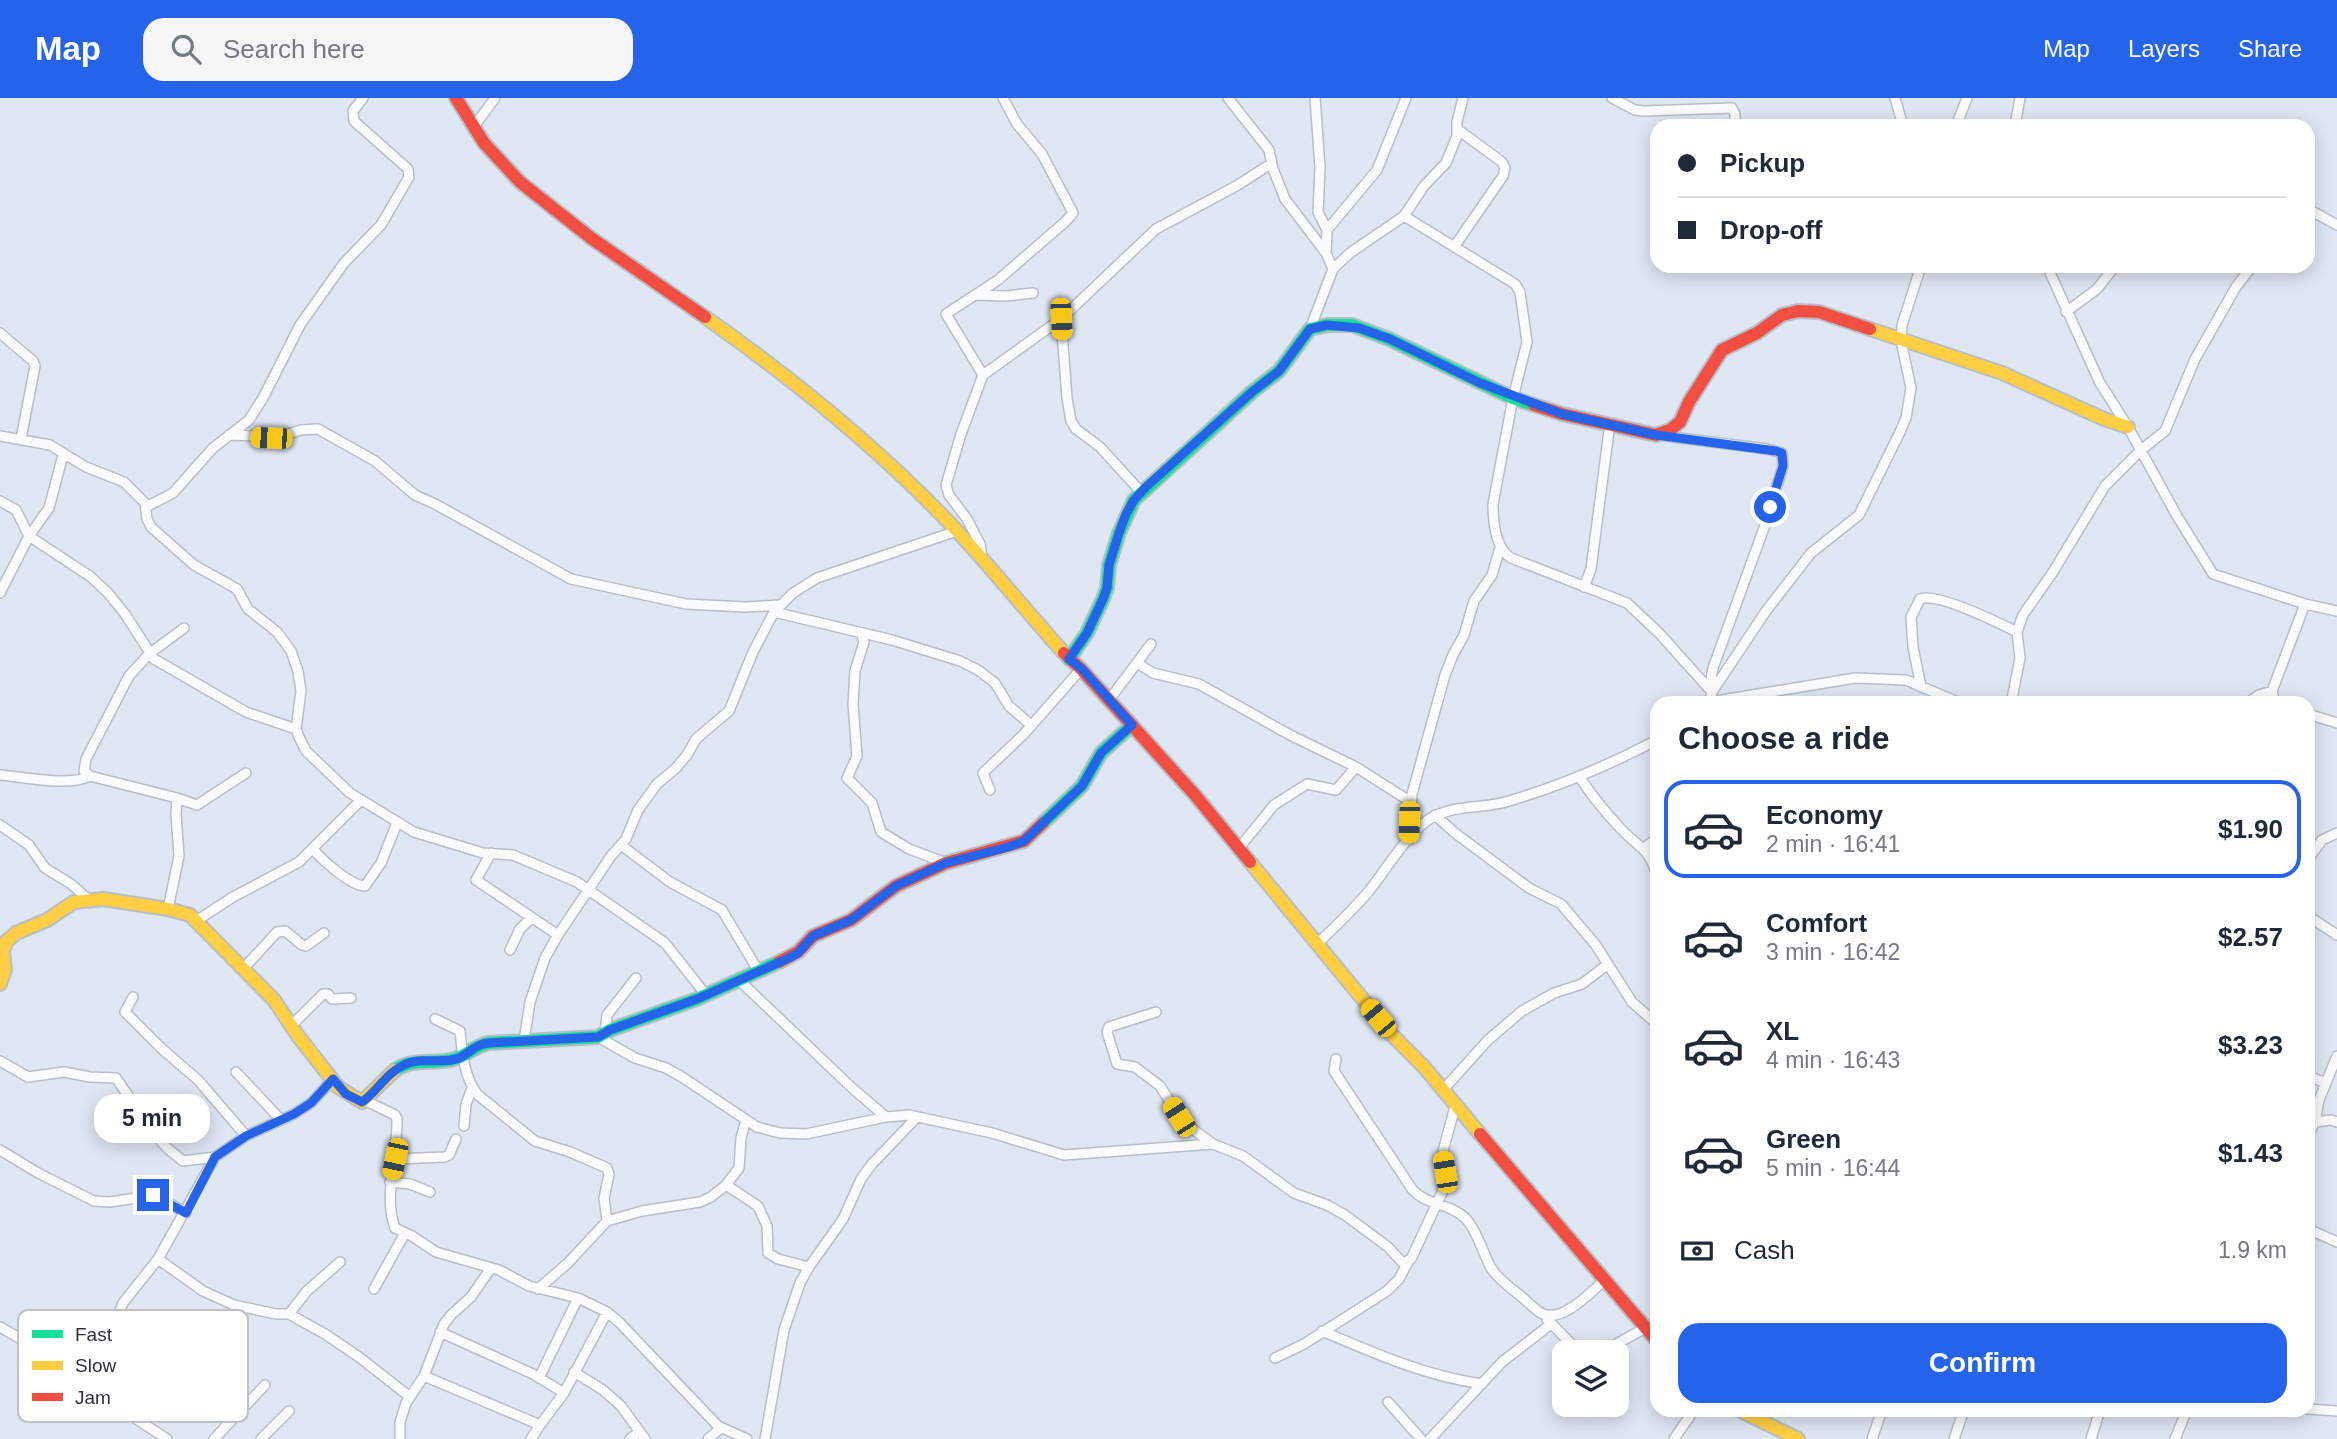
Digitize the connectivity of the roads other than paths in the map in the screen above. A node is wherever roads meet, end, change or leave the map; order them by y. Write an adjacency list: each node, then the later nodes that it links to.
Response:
1 (363, 98): 43 (street)
2 (456, 98): 17 (street)
3 (495, 98): 17 (street)
4 (1003, 98): 32 (street)
5 (1228, 98): 19 (street)
6 (1315, 98): 23 (street)
7 (1406, 98): 23 (street)
8 (1463, 98): 18 (street)
9 (1612, 98): 13 (street)
10 (1895, 98): 14 (street)
11 (1967, 98): 15 (street)
12 (2020, 98): 16 (street)
13 (1735, 119)
14 (1901, 119)
15 (1959, 119)
16 (2016, 119)
17 (473, 128): 53 (street)
18 (1457, 129): 21 (street); 24 (street)
19 (1272, 163): 25 (street); 34 (street)
20 (2315, 213): 22 (street)
21 (1404, 216): 24 (street); 26 (street)
22 (2337, 225)
23 (1327, 230): 25 (street)
24 (1454, 247): 39 (street)
25 (1326, 253): 26 (street)
26 (1333, 270): 35 (street)
27 (1919, 273): 37 (street)
28 (2051, 273): 33 (street)
29 (2110, 273): 33 (street)
30 (2247, 273): 48 (street)
31 (1033, 293): 32 (street)
32 (975, 295): 38 (street)
33 (2066, 312): 42 (street)
34 (1061, 319): 38 (street); 50 (street)
35 (1310, 329): 39 (street); 50 (street)
36 (0, 333): 46 (street)
37 (1901, 341): 40 (street); 42 (street); 72 (street)
38 (983, 375): 56 (street)
39 (1513, 398): 41 (street); 55 (street)
40 (1679, 422): 44 (street); 47 (street)
41 (1610, 423): 44 (street); 57 (street)
42 (2128, 427): 48 (street)
43 (229, 435): 52 (street); 60 (street)
44 (1656, 435): 47 (street)
45 (0, 436): 46 (street)
46 (21, 439): 49 (street)
47 (1686, 439): 72 (street)
48 (2141, 450): 59 (street); 63 (street)
49 (63, 455): 52 (street); 54 (street)
50 (1141, 492): 67 (street)
51 (0, 501): 54 (street)
52 (146, 507): 84 (street)
53 (957, 531): 56 (street); 60 (street)
54 (29, 536): 58 (street); 66 (street)
55 (1500, 548): 57 (street); 94 (street)
56 (982, 560): 67 (street)
57 (1584, 587): 72 (street)
58 (0, 593)
59 (2305, 604): 61 (street); 71 (street)
60 (777, 608): 64 (street); 101 (street)
61 (2337, 611)
62 (184, 628): 66 (street)
63 (2017, 632): 70 (street); 76 (street)
64 (861, 633): 82 (street); 108 (street)
65 (1151, 643): 68 (street)
66 (149, 654): 84 (street); 89 (street)
67 (1069, 659): 69 (street)
68 (1136, 663): 79 (street); 86 (street)
69 (1082, 669): 79 (street); 82 (street)
70 (1922, 687): 74 (street); 75 (street)
71 (2272, 691): 77 (street); 78 (street)
72 (1712, 692): 73 (street)
73 (1711, 696)
74 (1750, 696)
75 (1943, 696)
76 (2013, 696)
77 (2256, 696)
78 (2273, 696)
79 (1109, 700): 83 (street)
80 (2315, 715): 81 (street)
81 (2337, 723)
82 (1031, 725): 91 (street)
83 (1132, 725): 102 (street); 108 (street)
84 (296, 729): 93 (street)
85 (1650, 743): 90 (street)
86 (1356, 767): 94 (street); 102 (street)
87 (246, 773): 92 (street)
88 (0, 775): 89 (street)
89 (90, 776): 92 (street)
90 (1579, 776): 95 (street); 103 (street)
91 (990, 790)
92 (177, 798): 111 (street)
93 (360, 801): 96 (street); 104 (street)
94 (1411, 802): 99 (street)
95 (1435, 815): 99 (street); 120 (street)
96 (397, 822): 104 (street); 106 (street)
97 (0, 825): 110 (street)
98 (2337, 833): 105 (street)
99 (1409, 840): 118 (street)
100 (1650, 843): 103 (street)
101 (621, 845): 109 (street); 122 (street)
102 (1239, 848): 118 (street)
103 (1644, 848): 107 (street)
104 (313, 849): 113 (street)
105 (2315, 850)
106 (491, 853): 109 (street); 112 (street)
107 (1650, 857)
108 (946, 863): 122 (street)
109 (588, 890): 116 (street); 126 (street)
110 (88, 899): 111 (street); 125 (street)
111 (168, 909): 113 (street)
112 (530, 919): 116 (street); 119 (street)
113 (196, 920): 121 (street)
114 (2315, 921): 117 (street)
115 (324, 933): 121 (street)
116 (558, 935): 134 (street)
117 (2337, 935)
118 (1317, 944): 144 (street)
119 (510, 950)
120 (1608, 964): 130 (street); 144 (street)
121 (244, 968): 132 (street)
122 (759, 972): 124 (street)
123 (636, 978): 133 (street)
124 (740, 981): 126 (street); 147 (street)
125 (0, 984)
126 (706, 995): 133 (street)
127 (133, 997): 154 (street)
128 (351, 998): 132 (street)
129 (1156, 1012): 156 (street)
130 (1650, 1018)
131 (435, 1019): 135 (street)
132 (292, 1025): 140 (street)
133 (602, 1035): 134 (street); 150 (street)
134 (524, 1041): 135 (street)
135 (463, 1056): 143 (street); 145 (street)
136 (2337, 1056): 142 (street)
137 (1336, 1059): 163 (street)
138 (0, 1060): 158 (street)
139 (236, 1072): 149 (street)
140 (333, 1079): 145 (street); 149 (street)
141 (2315, 1079): 142 (street)
142 (2326, 1083): 151 (street)
143 (472, 1088): 153 (street); 165 (street)
144 (1443, 1090): 146 (street)
145 (366, 1101): 159 (street)
146 (1455, 1107): 163 (street); 174 (street)
147 (886, 1117): 148 (street); 150 (street)
148 (917, 1117): 156 (street); 172 (street)
149 (281, 1120): 154 (street)
150 (746, 1120): 161 (street)
151 (2315, 1122): 152 (street)
152 (2337, 1122)
153 (464, 1126)
154 (246, 1136): 158 (street)
155 (456, 1139): 159 (street)
156 (1213, 1144): 171 (street)
157 (0, 1150): 164 (street)
158 (215, 1157): 164 (street)
159 (395, 1159): 160 (street)
160 (390, 1182): 162 (street); 167 (street)
161 (726, 1185): 165 (street); 172 (street)
162 (430, 1192)
163 (1437, 1205): 171 (street); 181 (street)
164 (186, 1213): 169 (street)
165 (607, 1221): 176 (street)
166 (2315, 1232): 168 (street)
167 (405, 1233): 173 (street); 175 (street)
168 (2337, 1242)
169 (158, 1259): 178 (street); 180 (street)
170 (340, 1262): 180 (street)
171 (1408, 1262): 185 (street)
172 (809, 1267): 223 (street)
173 (491, 1268): 176 (street); 186 (street)
174 (1606, 1279): 181 (street); 184 (street)
175 (374, 1289)
176 (538, 1289): 177 (street)
177 (578, 1298): 179 (street); 194 (street)
178 (122, 1310)
179 (607, 1312): 192 (street); 213 (street)
180 (289, 1314): 198 (street)
181 (1543, 1314): 182 (street)
182 (1551, 1324): 189 (street); 195 (street)
183 (0, 1327): 188 (street)
184 (1645, 1328): 187 (street); 190 (street)
185 (1322, 1331): 191 (street); 195 (street)
186 (440, 1332): 193 (street); 194 (street)
187 (1650, 1333)
188 (18, 1337)
189 (1567, 1340)
190 (1624, 1340)
191 (1275, 1358)
192 (574, 1372): 197 (street); 214 (street)
193 (424, 1376): 198 (street); 212 (street)
194 (539, 1378): 197 (street)
195 (1482, 1384): 225 (street)
196 (265, 1385): 200 (street)
197 (564, 1393): 212 (street)
198 (410, 1397): 218 (street)
199 (1388, 1402): 224 (street)
200 (248, 1403)
201 (2315, 1409): 203 (street)
202 (289, 1411): 217 (street)
203 (2337, 1411)
204 (1689, 1417): 226 (street)
205 (1753, 1417): 227 (street)
206 (1880, 1417): 228 (street)
207 (1962, 1417): 229 (street)
208 (2099, 1417): 230 (street)
209 (2185, 1417): 231 (street)
210 (141, 1422): 215 (street)
211 (230, 1422): 216 (street)
212 (540, 1425): 219 (street)
213 (721, 1428): 221 (street); 222 (street)
214 (642, 1436): 220 (street)
215 (167, 1439)
216 (214, 1439)
217 (261, 1439)
218 (400, 1439)
219 (531, 1439)
220 (630, 1439)
221 (708, 1439)
222 (747, 1439)
223 (765, 1439)
224 (1421, 1439)
225 (1430, 1439)
226 (1674, 1439)
227 (1798, 1439)
228 (1872, 1439)
229 (1954, 1439)
230 (2091, 1439)
231 (2175, 1439)

